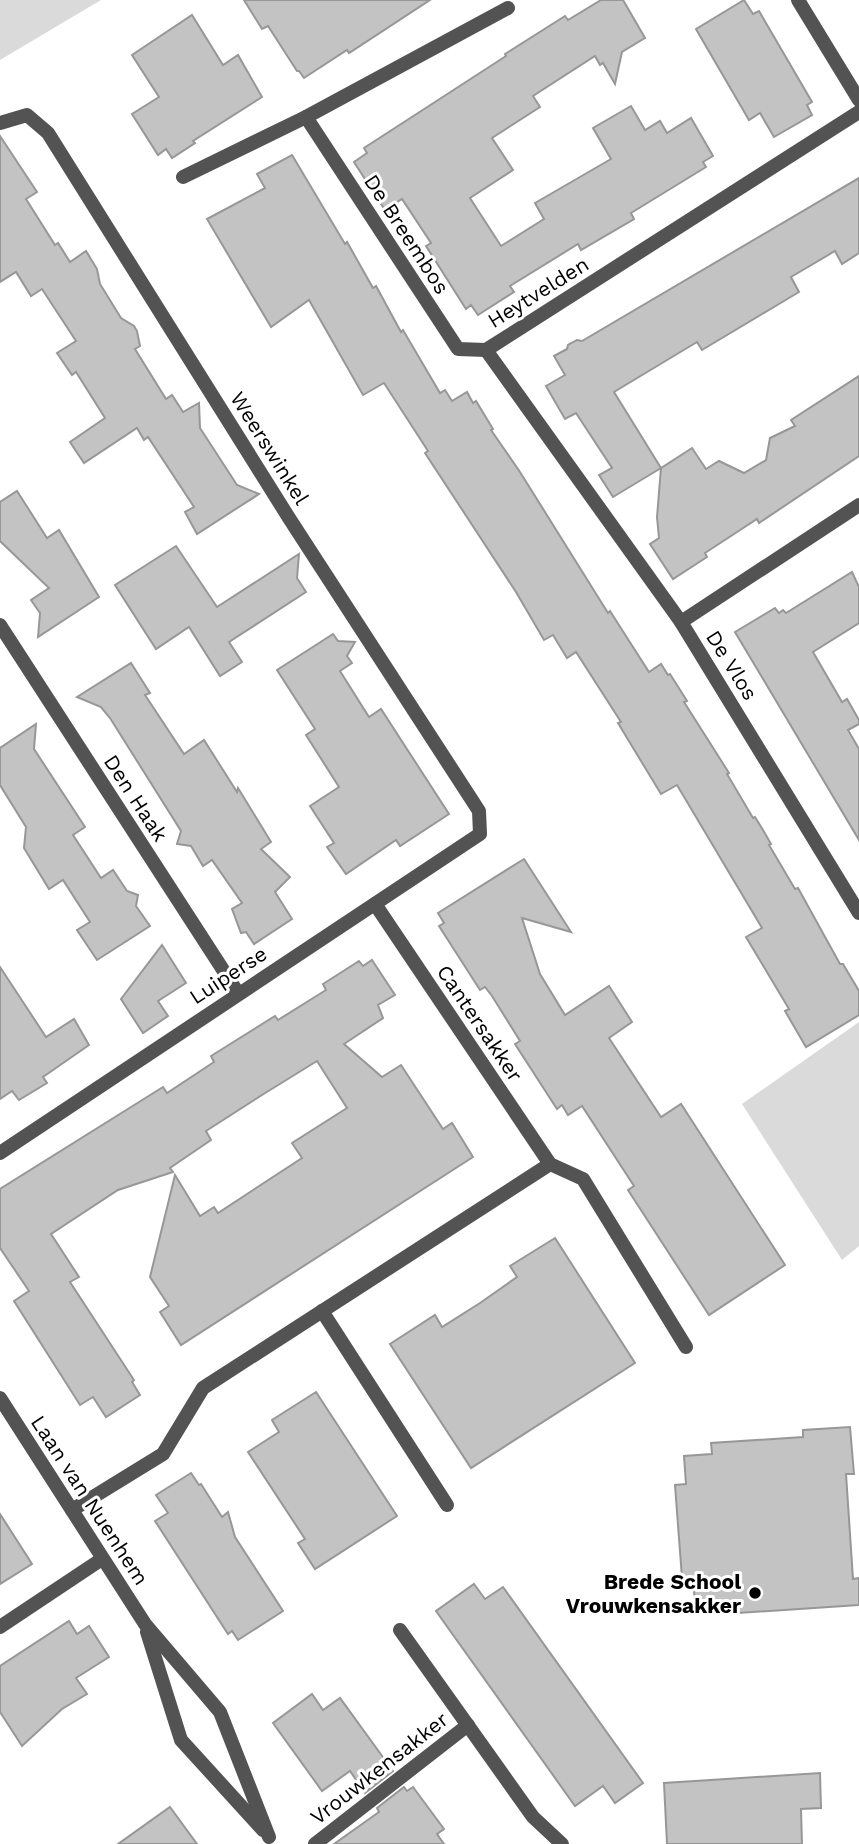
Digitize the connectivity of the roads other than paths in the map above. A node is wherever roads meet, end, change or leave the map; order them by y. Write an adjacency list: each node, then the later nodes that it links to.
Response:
1 (798, 0): 3 (street)
2 (508, 8): 5 (street)
3 (859, 100)
4 (859, 112): 8 (street, Heytvelden)
5 (306, 117): 7 (street); 8 (street, De Breembos)
6 (0, 123): 12 (street, Weerswinkel)
7 (183, 177)
8 (486, 350): 10 (street, Heytvelden)
9 (859, 505): 10 (street, De Vlos)
10 (681, 622): 14 (street, De Vlos)
11 (0, 625): 15 (street, Den Haak)
12 (480, 834): 13 (street, Luiperse)
13 (376, 904): 15 (street, Luiperse); 17 (street, Cantersakker)
14 (859, 913)
15 (237, 993): 16 (street, Luiperse)
16 (0, 1153)
17 (550, 1164): 18 (street); 19 (street)
18 (322, 1311): 21 (street); 22 (street)
19 (686, 1347)
20 (0, 1398): 22 (street, Laan van Nuenhem)
21 (447, 1505)
22 (72, 1510): 23 (street, Laan van Nuenhem)
23 (102, 1559): 24 (street, Laan van Nuenhem); 25 (street)
24 (145, 1624): 28 (street, Laan van Nuenhem); 28 (street, Laan van Nuenhem)
25 (0, 1627)
26 (400, 1630): 27 (street, Vrouwkensakker)
27 (468, 1725): 29 (street, Vrouwkensakker); 30 (street, Vrouwkensakker)
28 (272, 1840)
29 (315, 1844)
30 (562, 1844)

